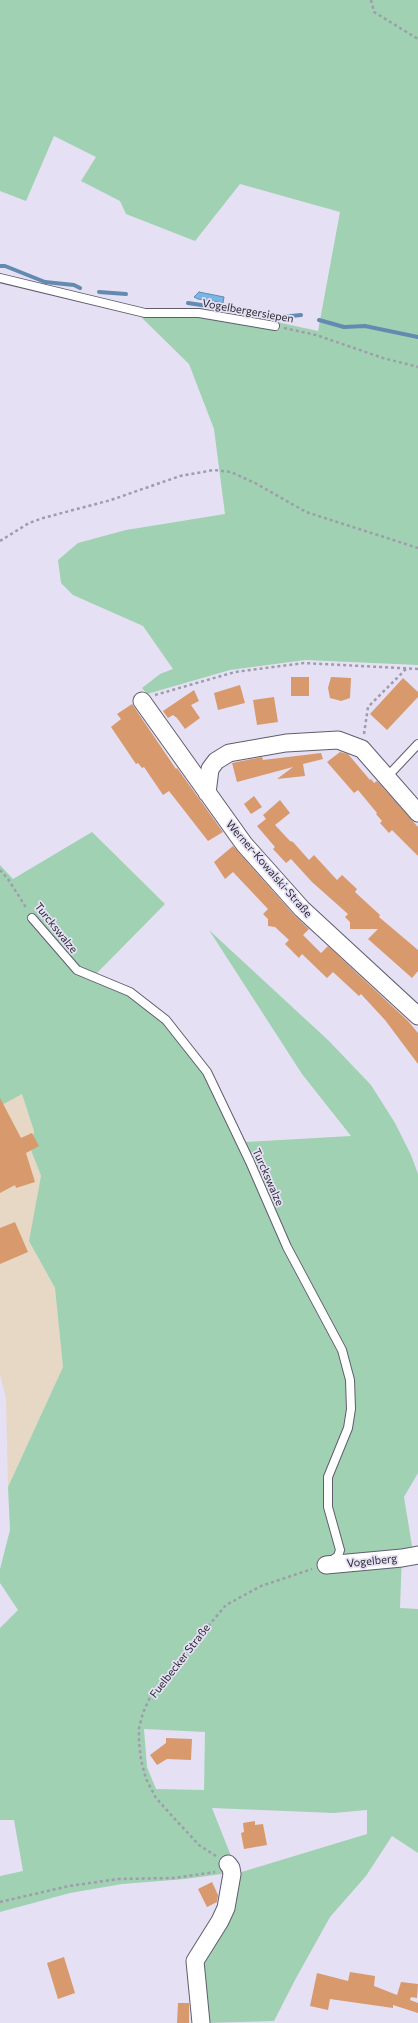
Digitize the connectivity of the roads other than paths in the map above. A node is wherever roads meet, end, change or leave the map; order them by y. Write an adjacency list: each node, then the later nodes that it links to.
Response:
1 (0, 278): 2 (lane, Vogelbergersiepen)
2 (275, 326)
3 (142, 701): 6 (street, Werner-Kowalski-Straße)
4 (418, 744): 5 (lane)
5 (386, 778): 6 (street); 7 (street)
6 (206, 793): 9 (street, Werner-Kowalski-Straße)
7 (418, 813)
8 (32, 918): 11 (lane, Turckswalze)
9 (418, 1016)
10 (418, 1555): 11 (street, Vogelberg)
11 (326, 1565)
12 (230, 1867): 13 (street)
13 (201, 2023)

